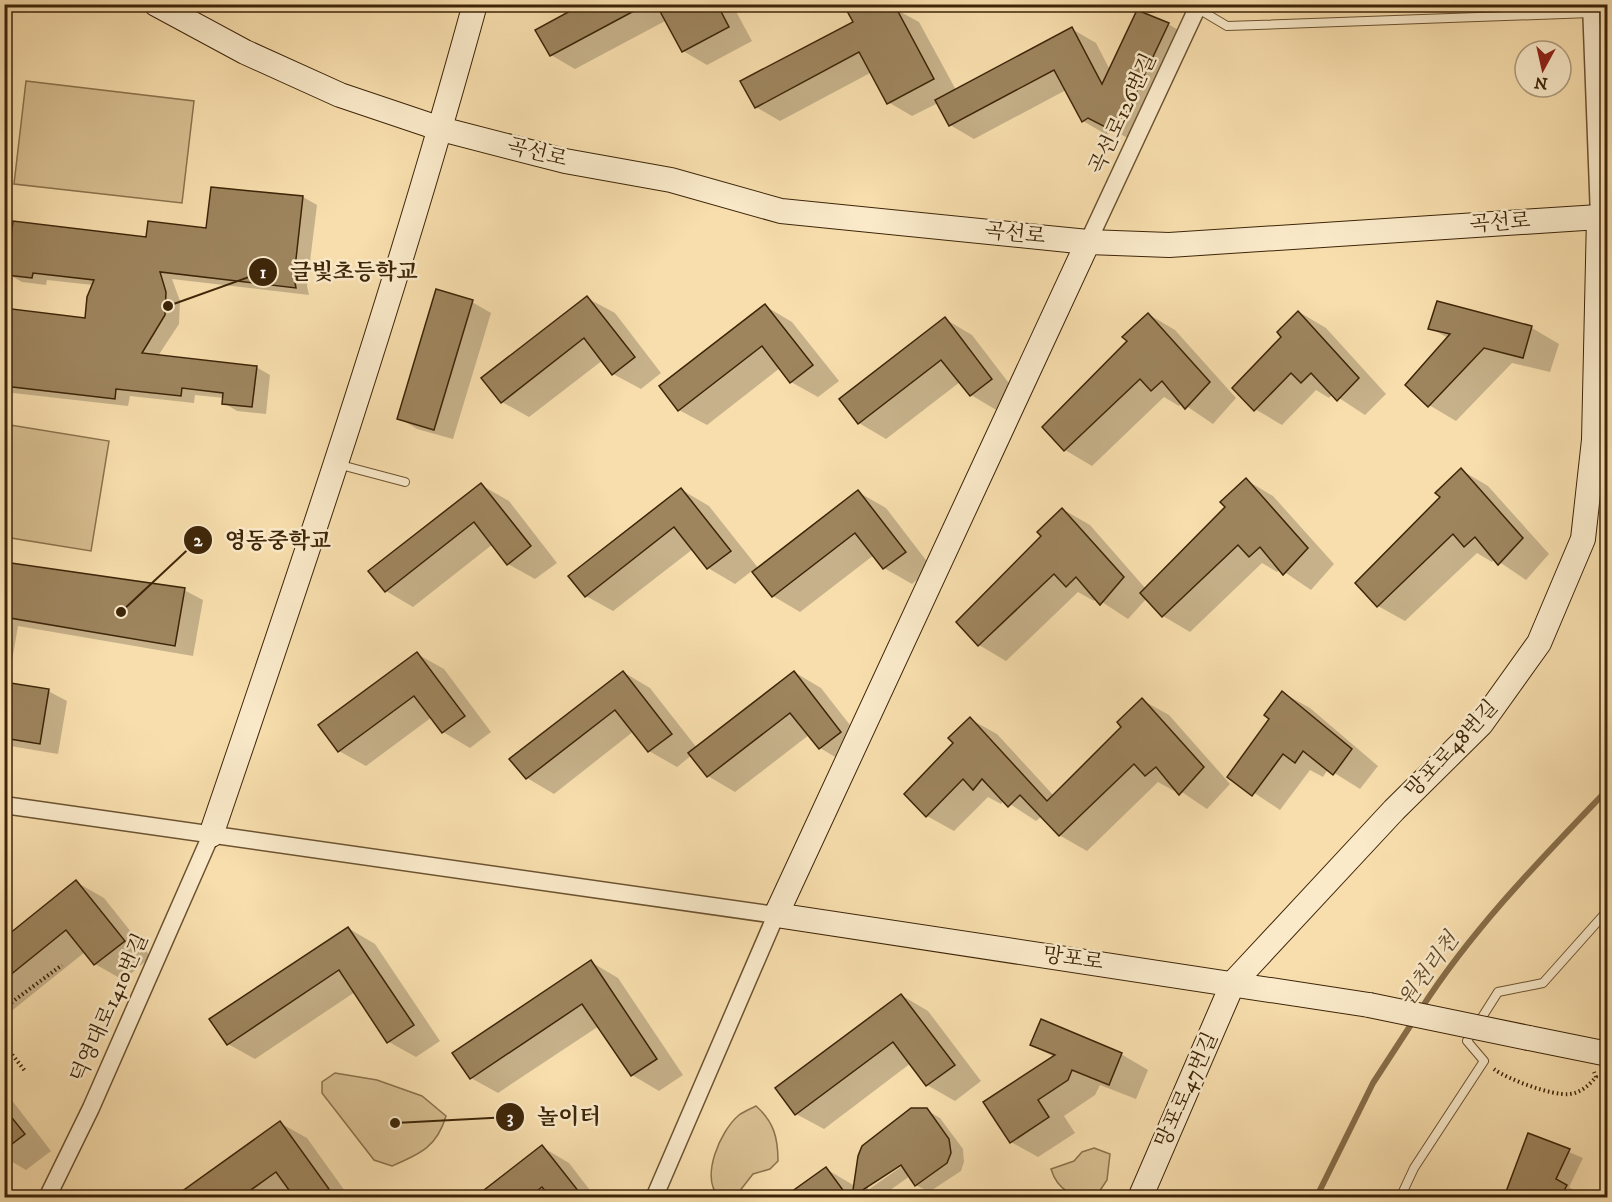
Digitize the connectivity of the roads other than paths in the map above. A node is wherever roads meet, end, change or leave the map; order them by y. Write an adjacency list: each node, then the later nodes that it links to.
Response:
1 (156, 4): 7 (street, 곡선로)
2 (475, 4): 7 (street)
3 (1138, 4): 4 (lane)
4 (1171, 4)
5 (1196, 6): 6 (lane); 9 (street, 곡선로126번길)
6 (1591, 9): 8 (street)
7 (441, 129): 9 (street, 곡선로); 10 (street)
8 (1599, 217): 9 (street, 곡선로); 16 (street, 망포로48번길)
9 (1088, 242): 15 (street)
10 (338, 464): 11 (lane); 13 (street)
11 (405, 482)
12 (4, 805): 13 (street)
13 (211, 835): 15 (street); 18 (street, 덕영대로1410번길)
14 (1608, 910): 21 (lane)
15 (776, 915): 16 (street, 망포로); 19 (street)
16 (1233, 983): 17 (street, 망포로, bridge); 20 (street, 망포로47번길)
17 (1600, 1060)
18 (48, 1197)
19 (654, 1197)
20 (1140, 1197)
21 (1400, 1197)

